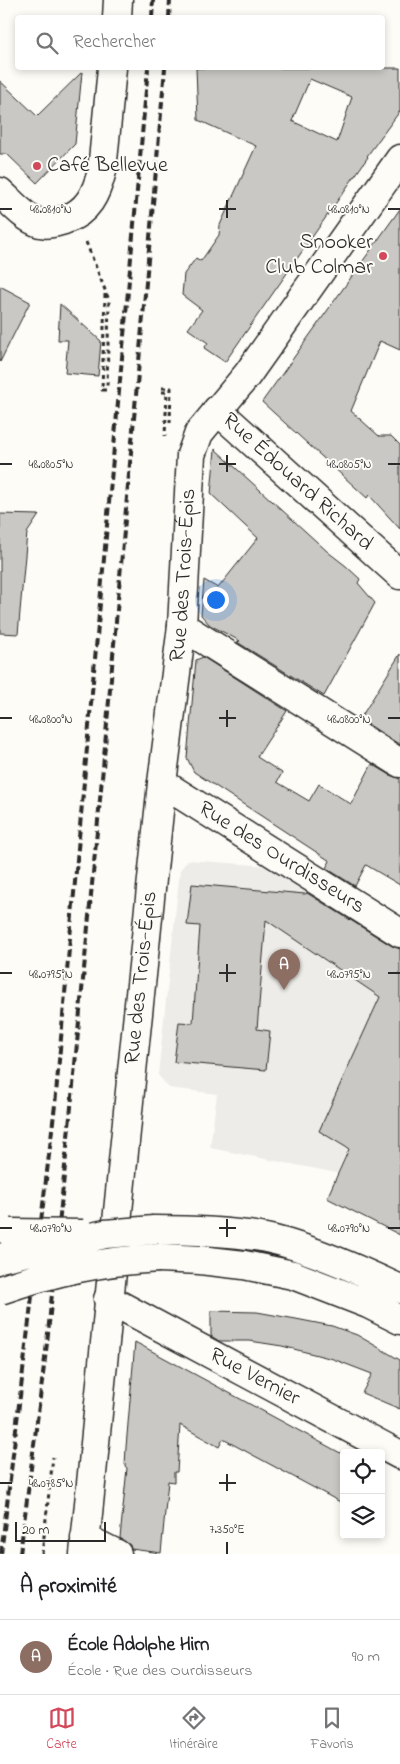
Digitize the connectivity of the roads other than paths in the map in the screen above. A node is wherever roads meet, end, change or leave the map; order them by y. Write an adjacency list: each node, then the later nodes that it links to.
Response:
1 (118, 0): 2 (street)
2 (117, 15)
3 (112, 70): 5 (street)
4 (400, 159): 6 (street, Rue des Trois-Épis)
5 (0, 192)
6 (217, 410): 7 (street, Rue Édouard Richard); 8 (street, Rue des Trois-Épis)
7 (400, 575)
8 (182, 626): 9 (street); 10 (street, Rue des Trois-Épis)
9 (400, 763)
10 (162, 783): 11 (street, Rue des Ourdisseurs); 17 (street, Rue des Trois-Épis)
11 (400, 933)
12 (11, 1233): 13 (street, bridge)
13 (105, 1234): 14 (street, bridge); 15 (street, bridge)
14 (0, 1258)
15 (400, 1289)
16 (0, 1290): 18 (street, bridge)
17 (108, 1299): 19 (street, Rue Vernier); 20 (street, Rue des Trois-Épis)
18 (400, 1320)
19 (400, 1455)
20 (85, 1546): 21 (street)
21 (117, 1554)

